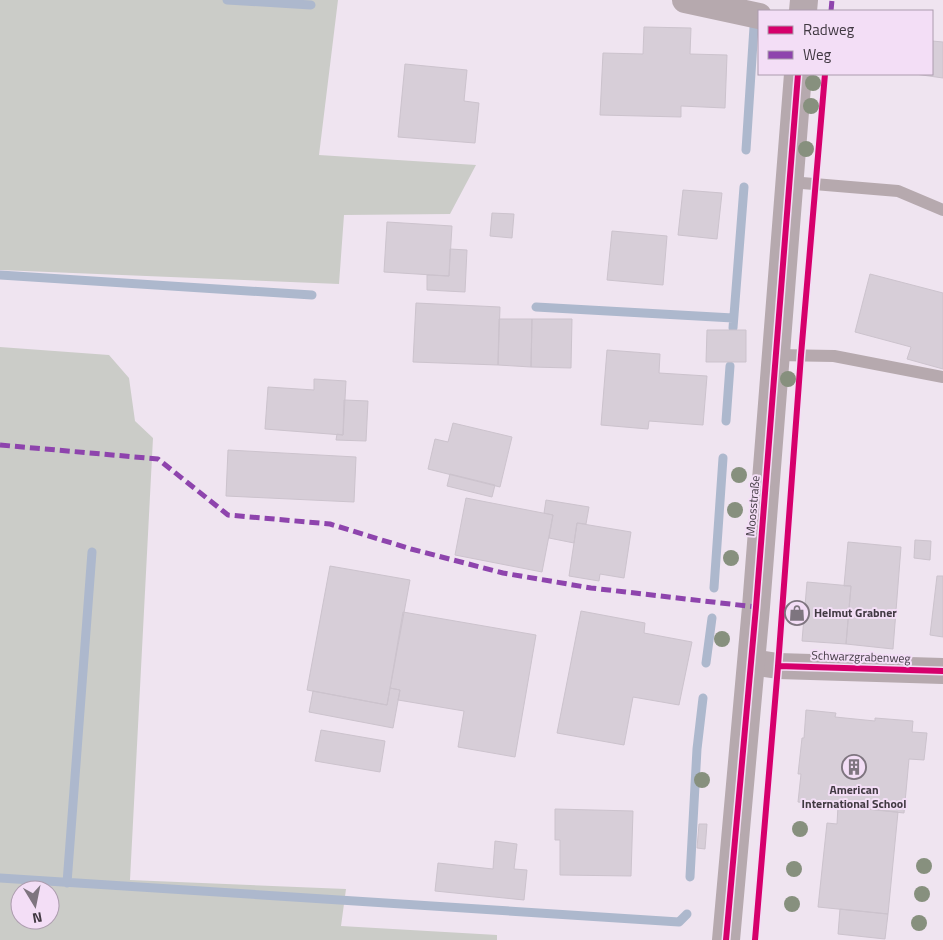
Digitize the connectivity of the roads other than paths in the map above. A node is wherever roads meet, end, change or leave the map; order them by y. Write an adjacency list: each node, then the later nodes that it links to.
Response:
1 (685, 0): 2 (street)
2 (758, 16)
3 (798, 75): 4 (street, Moosstraße)
4 (790, 182): 5 (lane); 6 (street, Moosstraße)
5 (943, 210)
6 (776, 355): 7 (lane); 8 (street, Moosstraße)
7 (943, 377)
8 (751, 662): 9 (street, Schwarzgrabenweg); 10 (street, Moosstraße)
9 (943, 671)
10 (726, 940)

